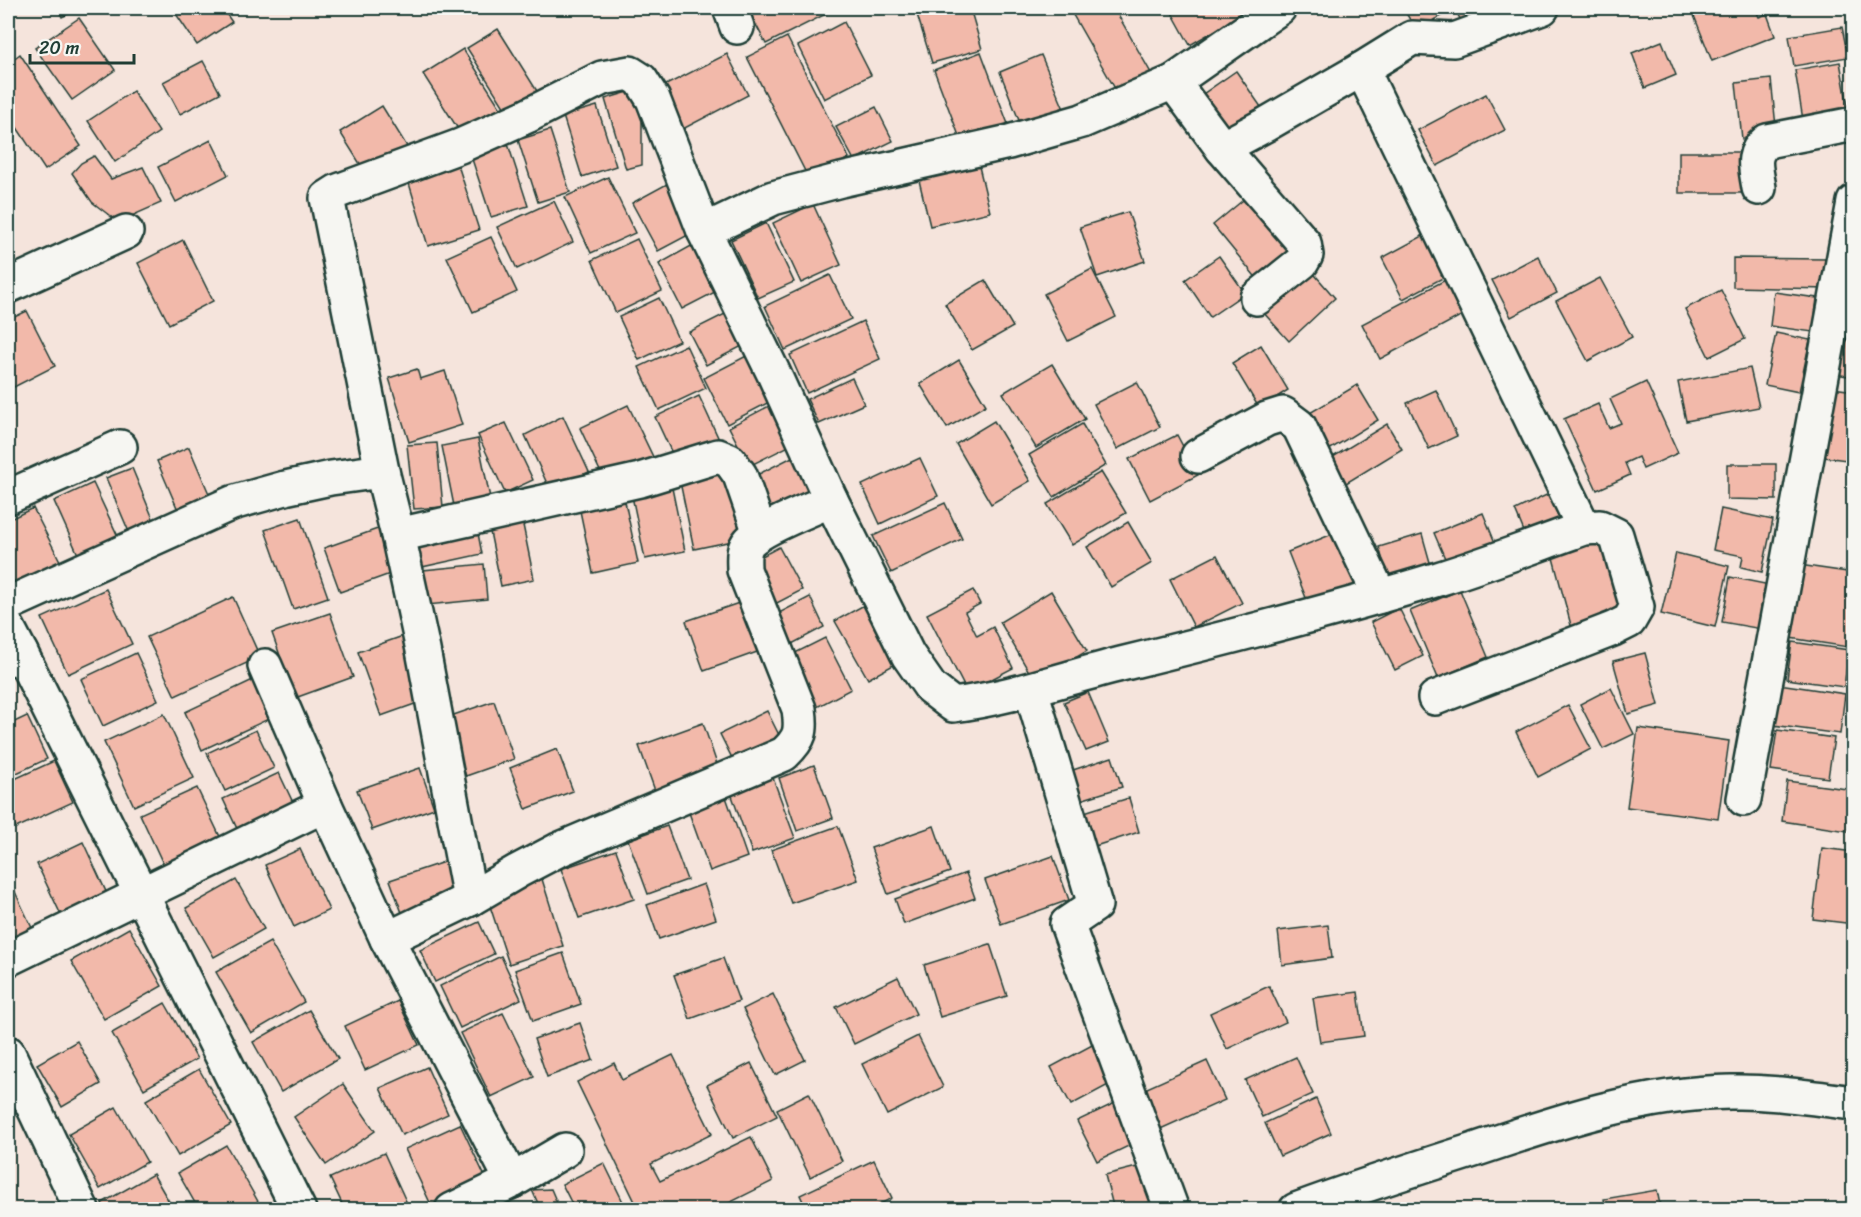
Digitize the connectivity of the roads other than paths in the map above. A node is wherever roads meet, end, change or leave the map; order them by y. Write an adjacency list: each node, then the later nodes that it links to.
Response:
1 (1279, 8): 4 (street)
2 (1542, 8): 3 (street)
3 (1362, 69): 6 (street); 18 (street)
4 (1173, 82): 6 (street); 9 (street)
5 (1854, 124): 7 (street)
6 (1222, 148): 12 (street)
7 (1759, 188)
8 (1854, 202): 27 (street)
9 (704, 231): 15 (street); 17 (street)
10 (126, 232): 11 (street)
11 (8, 286)
12 (1257, 298)
13 (120, 447): 16 (street)
14 (1198, 456): 21 (street)
15 (382, 471): 20 (street); 22 (street)
16 (8, 497)
17 (831, 500): 19 (street); 25 (street)
18 (1584, 528): 21 (street); 26 (street)
19 (760, 533): 20 (street); 30 (street)
20 (398, 535): 30 (street)
21 (1380, 596): 25 (street)
22 (8, 604)
23 (12, 646): 29 (street)
24 (265, 666): 28 (street)
25 (1031, 690): 40 (street)
26 (1435, 698)
27 (1744, 799)
28 (325, 805): 29 (street); 31 (street)
29 (142, 894): 32 (street); 38 (street)
30 (470, 898): 31 (street)
31 (387, 939): 36 (street)
32 (8, 959)
33 (8, 1053): 37 (street)
34 (1854, 1103): 41 (street)
35 (565, 1150): 36 (street)
36 (512, 1181): 39 (street)
37 (82, 1209)
38 (299, 1209)
39 (452, 1209)
40 (1172, 1209)
41 (1296, 1209)

